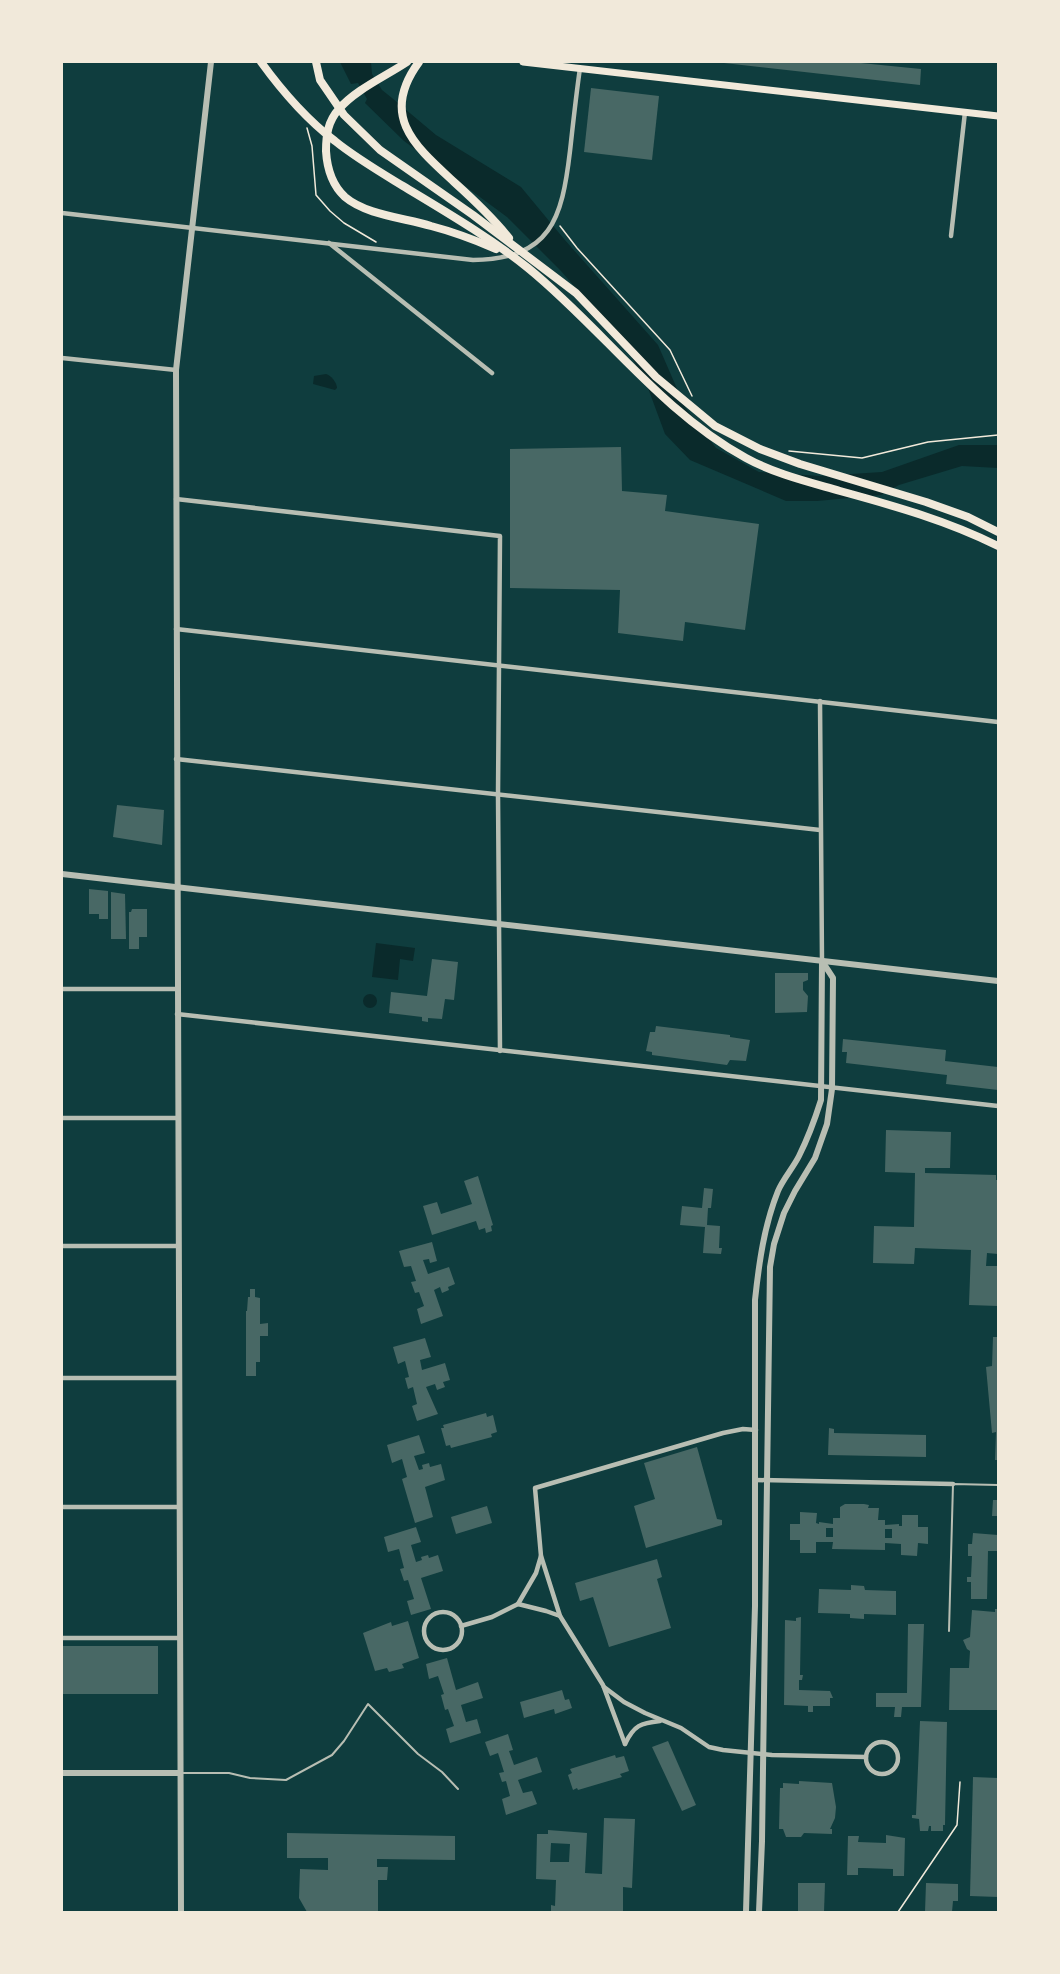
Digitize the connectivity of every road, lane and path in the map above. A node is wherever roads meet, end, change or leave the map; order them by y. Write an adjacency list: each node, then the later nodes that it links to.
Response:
1 (211, 62): 15 (street)
2 (261, 62): 20 (highway)
3 (316, 62): 18 (highway)
4 (391, 62): 9 (highway)
5 (407, 62): 9 (highway)
6 (419, 62): 18 (highway)
7 (523, 62): 8 (main road)
8 (580, 68): 10 (main road); 14 (street)
9 (380, 79): 20 (highway)
10 (965, 112): 11 (main road); 16 (street)
11 (999, 116)
12 (305, 123): 19 (path)
13 (62, 213): 15 (street)
14 (553, 222): 19 (street); 24 (path)
15 (192, 228): 17 (street); 22 (street)
16 (951, 236)
17 (329, 243): 19 (street); 23 (street)
18 (517, 247): 28 (highway)
19 (383, 249)
20 (509, 254): 29 (highway)
21 (62, 358): 22 (street)
22 (176, 370): 27 (street)
23 (492, 373)
24 (692, 396)
25 (999, 435): 26 (path)
26 (789, 450)
27 (176, 499): 30 (street); 31 (street)
28 (999, 532)
29 (999, 546)
30 (176, 629): 31 (street); 34 (street)
31 (499, 665): 32 (street); 35 (street)
32 (820, 701): 33 (street); 36 (street)
33 (999, 722)
34 (176, 759): 35 (street); 38 (street)
35 (498, 795): 36 (street); 39 (street)
36 (820, 830): 40 (street)
37 (62, 874): 38 (street)
38 (177, 888): 39 (street); 43 (street)
39 (500, 925): 40 (street); 45 (street)
40 (822, 961): 41 (street); 46 (street); 47 (street)
41 (999, 981)
42 (62, 989): 43 (street)
43 (176, 989): 44 (street)
44 (177, 1014): 45 (street); 50 (street)
45 (500, 1051): 46 (street)
46 (821, 1087): 47 (street); 55 (street)
47 (832, 1089): 48 (street); 57 (street)
48 (999, 1106)
49 (62, 1118): 50 (street)
50 (177, 1118): 52 (street)
51 (62, 1246): 52 (street)
52 (178, 1246): 54 (street)
53 (62, 1378): 54 (street)
54 (179, 1378): 61 (street)
55 (756, 1430): 56 (street); 62 (street)
56 (756, 1480): 57 (street); 71 (street)
57 (767, 1480): 58 (street); 72 (street)
58 (953, 1484): 59 (lane); 66 (lane)
59 (999, 1485)
60 (62, 1507): 61 (street)
61 (178, 1508): 68 (street)
62 (541, 1556): 63 (street); 64 (street)
63 (518, 1604): 64 (street); 65 (street)
64 (560, 1616): 69 (street)
65 (461, 1626): 65 (street)
66 (949, 1632)
67 (62, 1638): 68 (street)
68 (178, 1638): 75 (street)
69 (603, 1685): 70 (street); 70 (street)
70 (661, 1720): 71 (street)
71 (751, 1753): 72 (street); 79 (street)
72 (763, 1753): 73 (street); 80 (street)
73 (866, 1757): 73 (street)
74 (62, 1773): 75 (street)
75 (179, 1773): 77 (lane); 78 (street)
76 (960, 1782): 81 (path)
77 (458, 1789)
78 (181, 1912)
79 (746, 1912)
80 (759, 1912)
81 (897, 1912)

